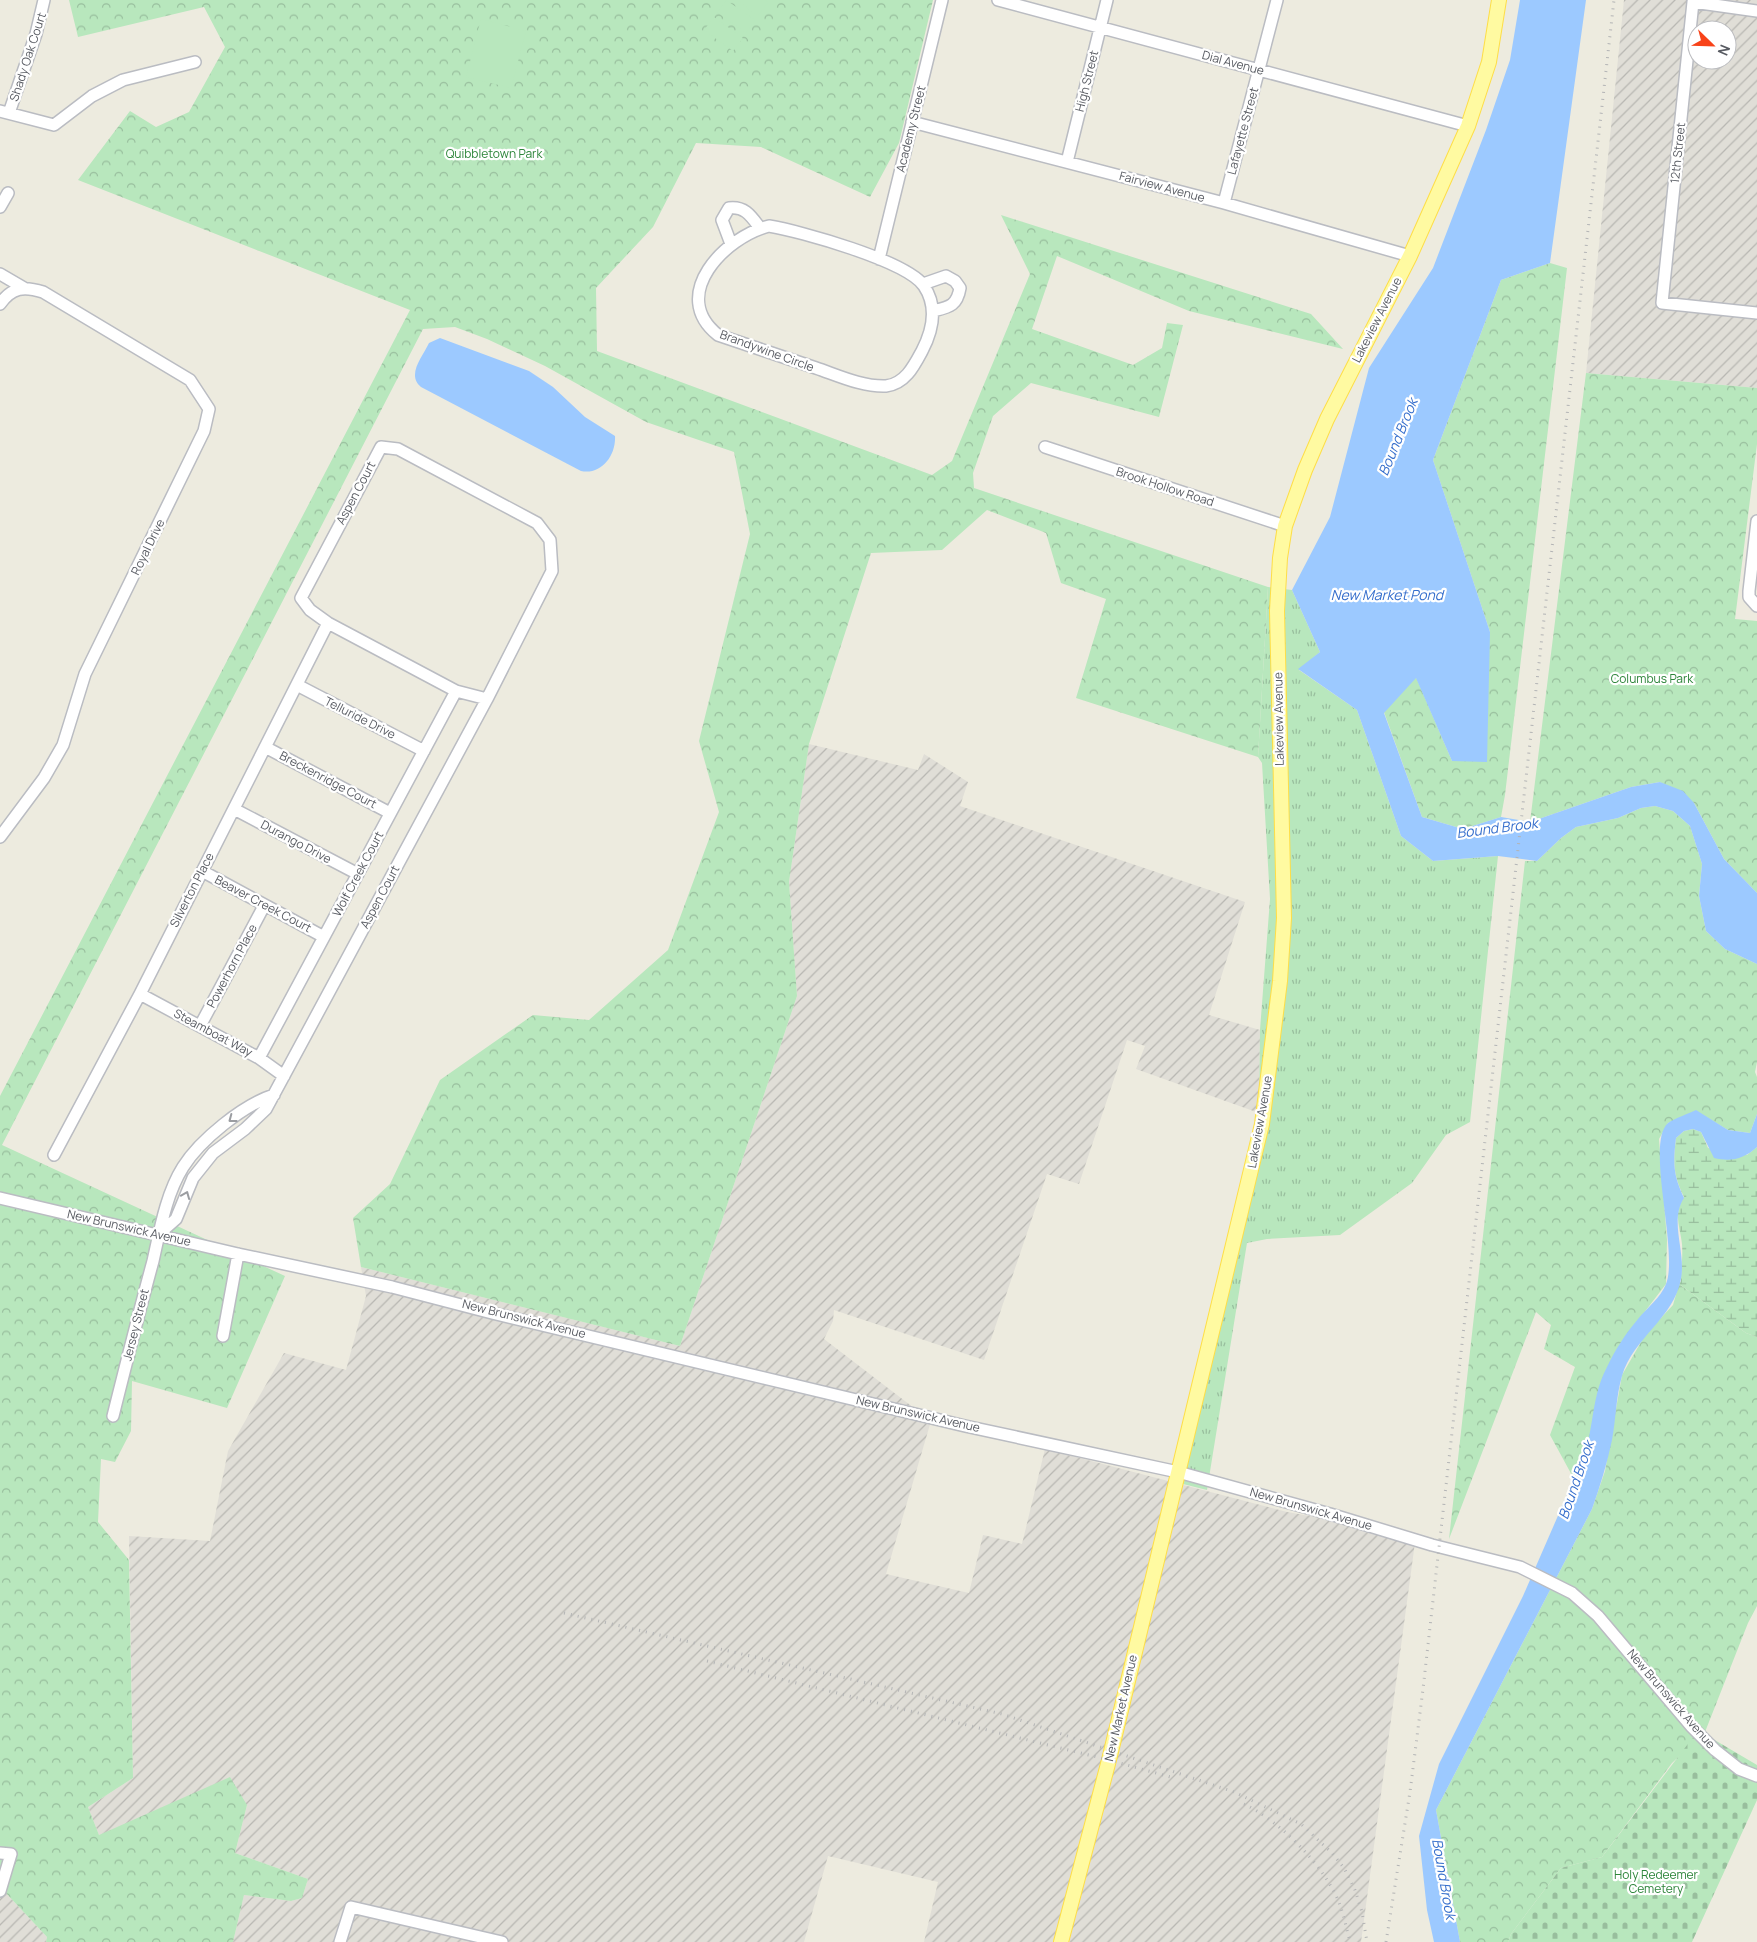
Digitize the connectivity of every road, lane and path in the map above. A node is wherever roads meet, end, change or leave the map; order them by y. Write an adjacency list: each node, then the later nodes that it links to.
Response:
1 (44, 0): 11 (street, Shady Oak Court)
2 (942, 0): 12 (street, Academy Street)
3 (998, 0): 8 (street, Dial Avenue)
4 (1107, 0): 8 (street, High Street)
5 (1277, 0): 10 (street, Lafayette Street)
6 (1499, 0): 13 (main road, Lakeview Avenue)
7 (1757, 11): 27 (street, 12th Street)
8 (1101, 27): 10 (street, Dial Avenue); 14 (street, High Street)
9 (195, 62): 11 (street)
10 (1258, 70): 13 (street, Dial Avenue); 16 (street, Lafayette Street)
11 (5, 112)
12 (912, 122): 14 (street, Fairview Avenue); 21 (street, Academy Street)
13 (1468, 126): 20 (main road, Lakeview Avenue)
14 (1067, 162): 16 (street, Fairview Avenue)
15 (8, 193): 17 (street)
16 (1224, 203): 20 (street, Fairview Avenue)
17 (0, 207)
18 (760, 228): 19 (street, Brandywine Circle); 19 (street); 21 (street, Brandywine Circle)
19 (730, 244): 26 (street, Brandywine Circle)
20 (1410, 256): 30 (main road, Lakeview Avenue)
21 (879, 259): 23 (street, Brandywine Circle)
22 (0, 274): 24 (street, Royal Drive)
23 (923, 284): 26 (street, Brandywine Circle); 26 (street)
24 (24, 288): 25 (street); 40 (street, Royal Drive)
25 (0, 304)
26 (933, 311)
27 (1757, 312)
28 (1045, 447): 30 (street, Brook Hollow Road)
29 (1757, 521): 31 (street)
30 (1285, 526): 55 (main road, Lakeview Avenue)
31 (1757, 606)
32 (328, 623): 33 (street, Silverton Place); 34 (street, Aspen Court); 35 (street, Aspen Court)
33 (296, 685): 36 (street, Silverton Place); 37 (street, Telluride Drive)
34 (456, 691): 35 (street, Aspen Court); 37 (street, Wolf Creek Court)
35 (487, 698): 48 (street, Aspen Court)
36 (265, 747): 38 (street, Silverton Place); 39 (street, Breckenridge Court)
37 (424, 751): 39 (street, Wolf Creek Court)
38 (234, 809): 41 (street, Silverton Place); 42 (street, Durango Drive)
39 (390, 813): 42 (street, Wolf Creek Court)
40 (0, 837)
41 (202, 871): 43 (street, Beaver Creek Court); 45 (street, Silverton Place)
42 (358, 874): 44 (street, Wolf Creek Court)
43 (264, 906): 44 (street, Beaver Creek Court); 46 (street, Powerhorn Place)
44 (324, 937): 47 (street, Wolf Creek Court)
45 (140, 994): 46 (street, Steamboat Way); 49 (street, Silverton Place)
46 (200, 1026): 47 (street, Steamboat Way)
47 (259, 1058): 48 (street, Steamboat Way)
48 (284, 1076): 51 (street, Aspen Court)
49 (54, 1155)
50 (0, 1198): 51 (street, New Brunswick Avenue)
51 (159, 1234): 52 (street, New Brunswick Avenue); 54 (street, Jersey Street)
52 (238, 1254): 53 (street); 55 (street, New Brunswick Avenue)
53 (222, 1336)
54 (113, 1416)
55 (1178, 1472): 56 (street, New Brunswick Avenue); 61 (main road, New Market Avenue)
56 (1757, 1776)
57 (6, 1854): 58 (street)
58 (0, 1890)
59 (340, 1942): 60 (street)
60 (502, 1942)
61 (1061, 1942)

